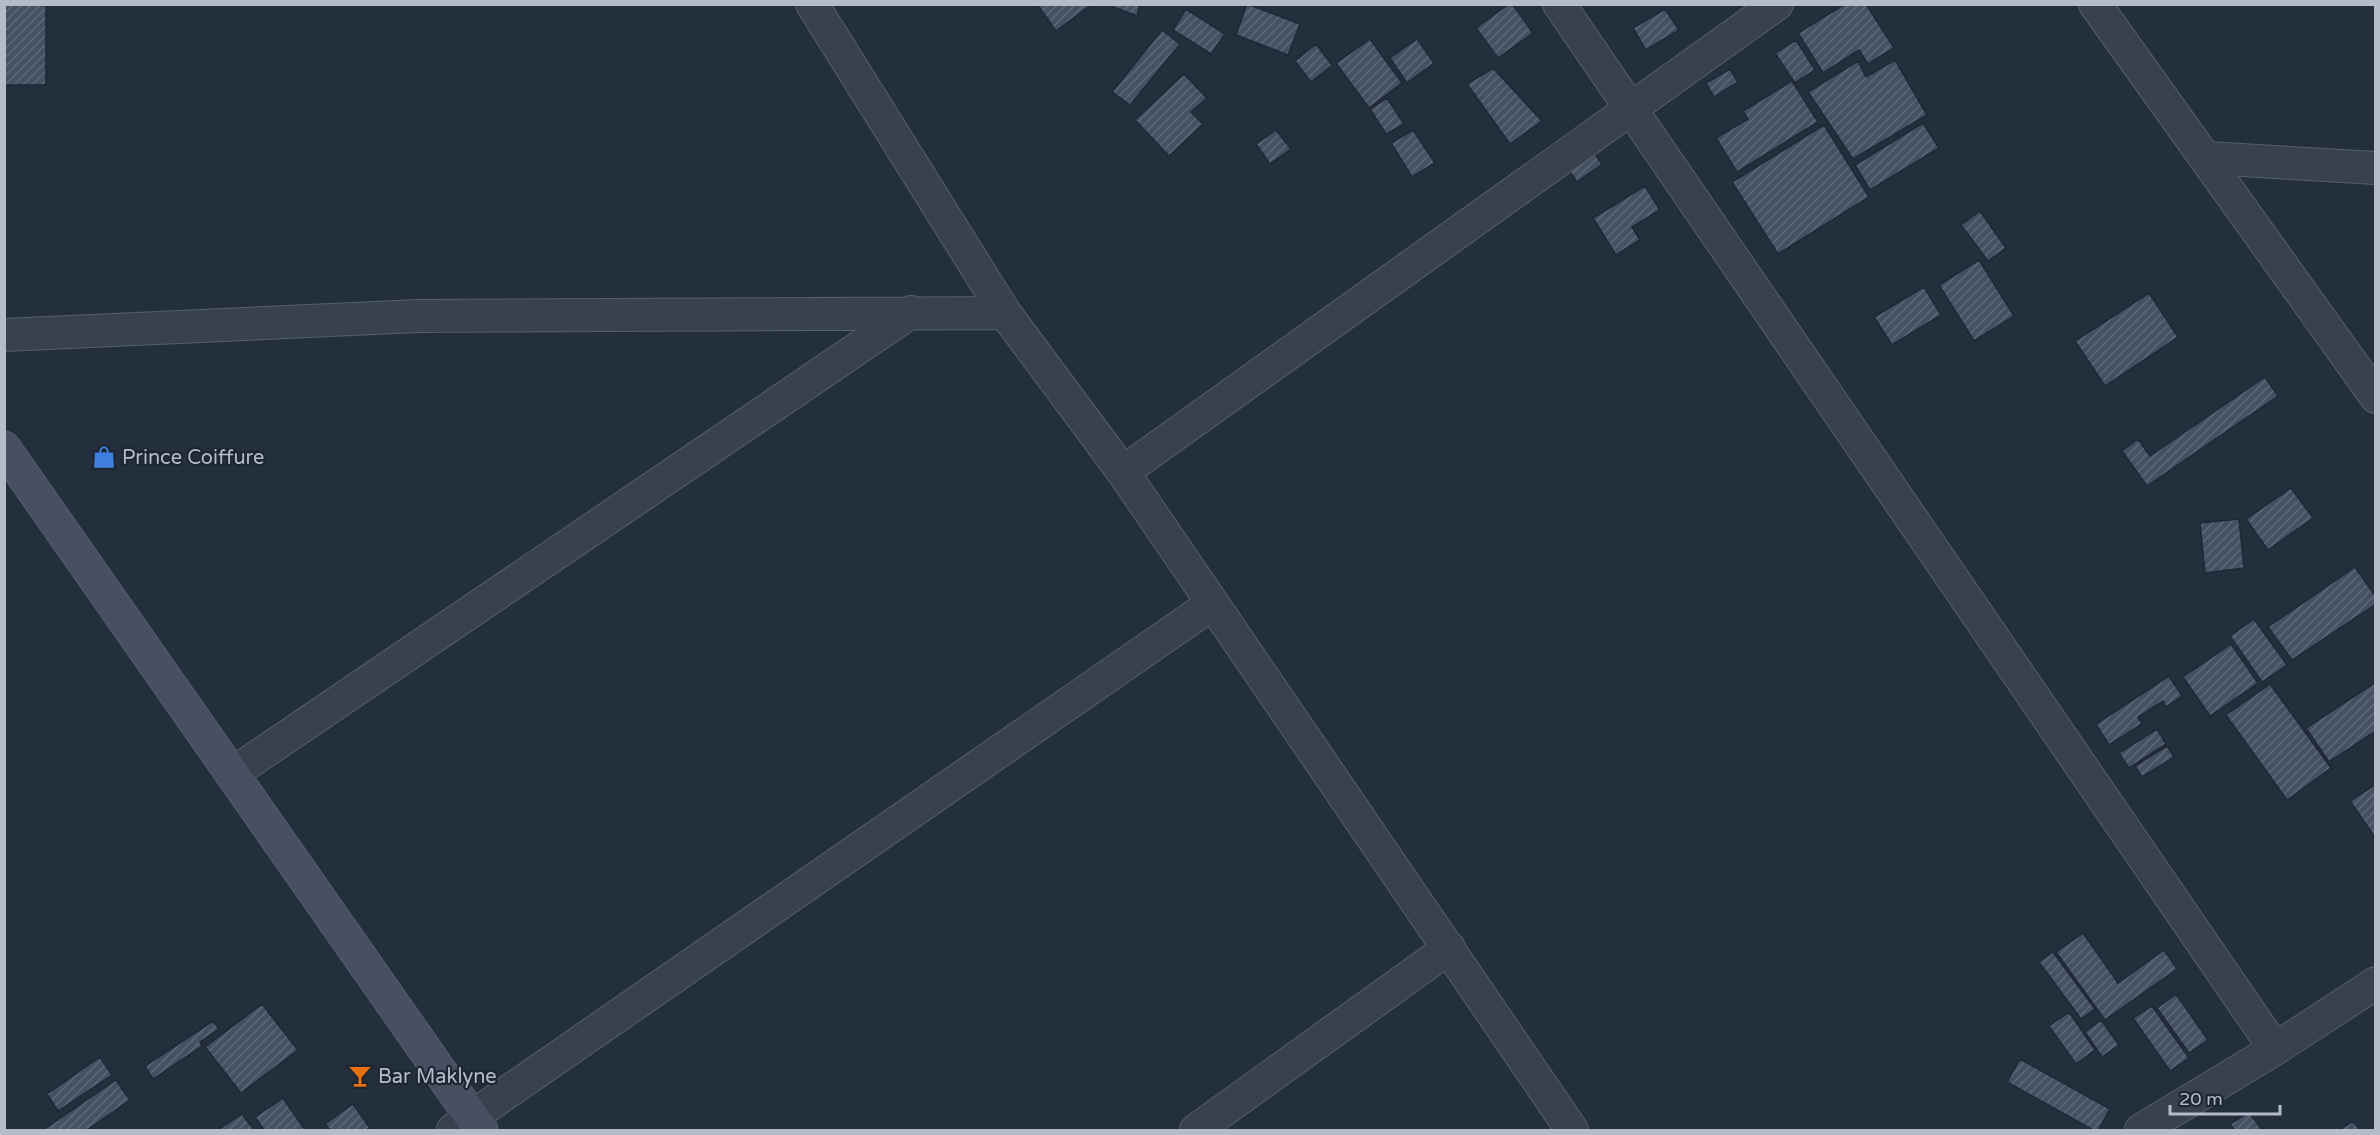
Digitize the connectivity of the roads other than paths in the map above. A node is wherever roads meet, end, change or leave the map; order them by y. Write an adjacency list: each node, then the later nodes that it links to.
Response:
1 (812, 4): 9 (street)
2 (1559, 4): 5 (street)
3 (1777, 4): 5 (street)
4 (2095, 4): 6 (street)
5 (1631, 108): 13 (street); 18 (street)
6 (2206, 158): 7 (street); 11 (street)
7 (2376, 168)
8 (911, 312): 9 (street); 10 (street); 15 (street)
9 (1005, 313): 13 (street)
10 (4, 335)
11 (2376, 397)
12 (4, 448): 15 (street)
13 (1124, 472): 14 (street)
14 (1212, 604): 16 (street); 19 (street)
15 (232, 774): 19 (street)
16 (1449, 948): 20 (street); 21 (street)
17 (2376, 983): 18 (street)
18 (2275, 1048): 22 (street)
19 (468, 1126)
20 (1196, 1131)
21 (1572, 1131)
22 (2141, 1131)

